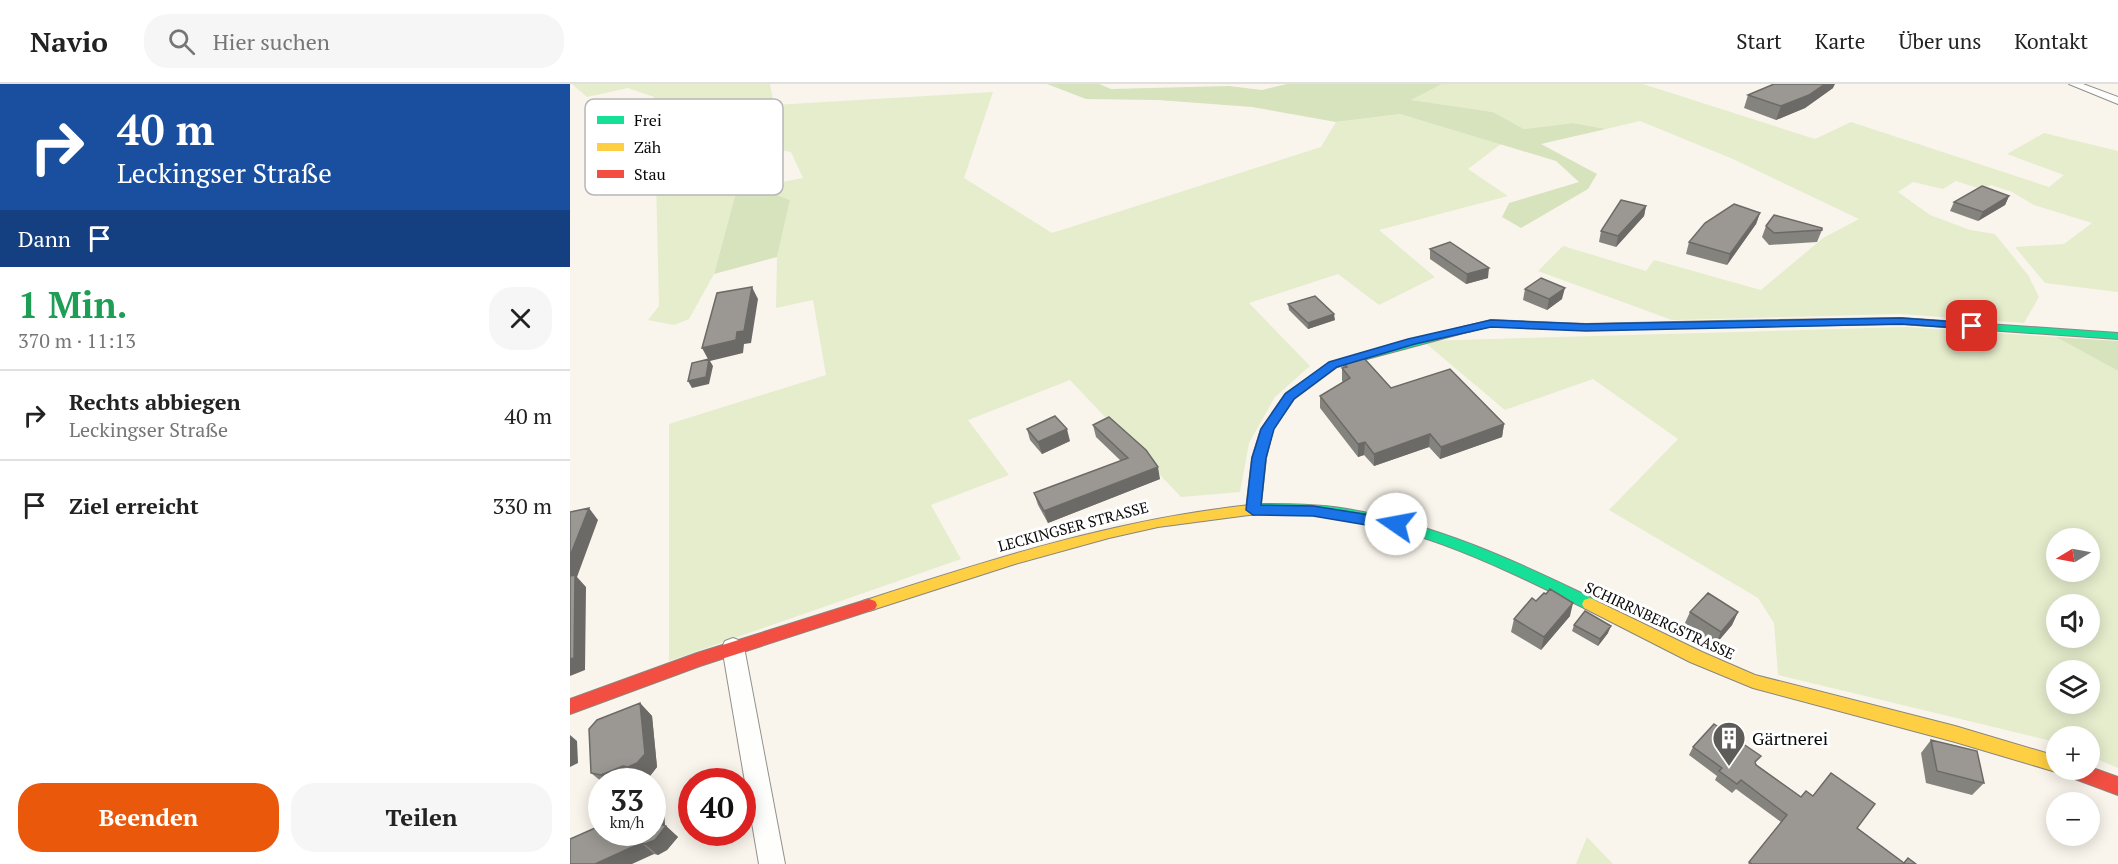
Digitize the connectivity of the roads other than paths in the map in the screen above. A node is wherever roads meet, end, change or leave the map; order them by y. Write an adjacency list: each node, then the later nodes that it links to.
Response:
1 (2074, 84): 2 (street)
2 (2118, 101)
3 (2118, 336): 4 (street)
4 (1253, 510): 5 (street, LECKINGSER STRASSE); 7 (street, SCHIRRNBERGSTRASSE)
5 (733, 647): 6 (street, LECKINGSER STRASSE); 10 (street)
6 (570, 708)
7 (2046, 760)
8 (2100, 780): 9 (street)
9 (2118, 786)
10 (772, 864)

